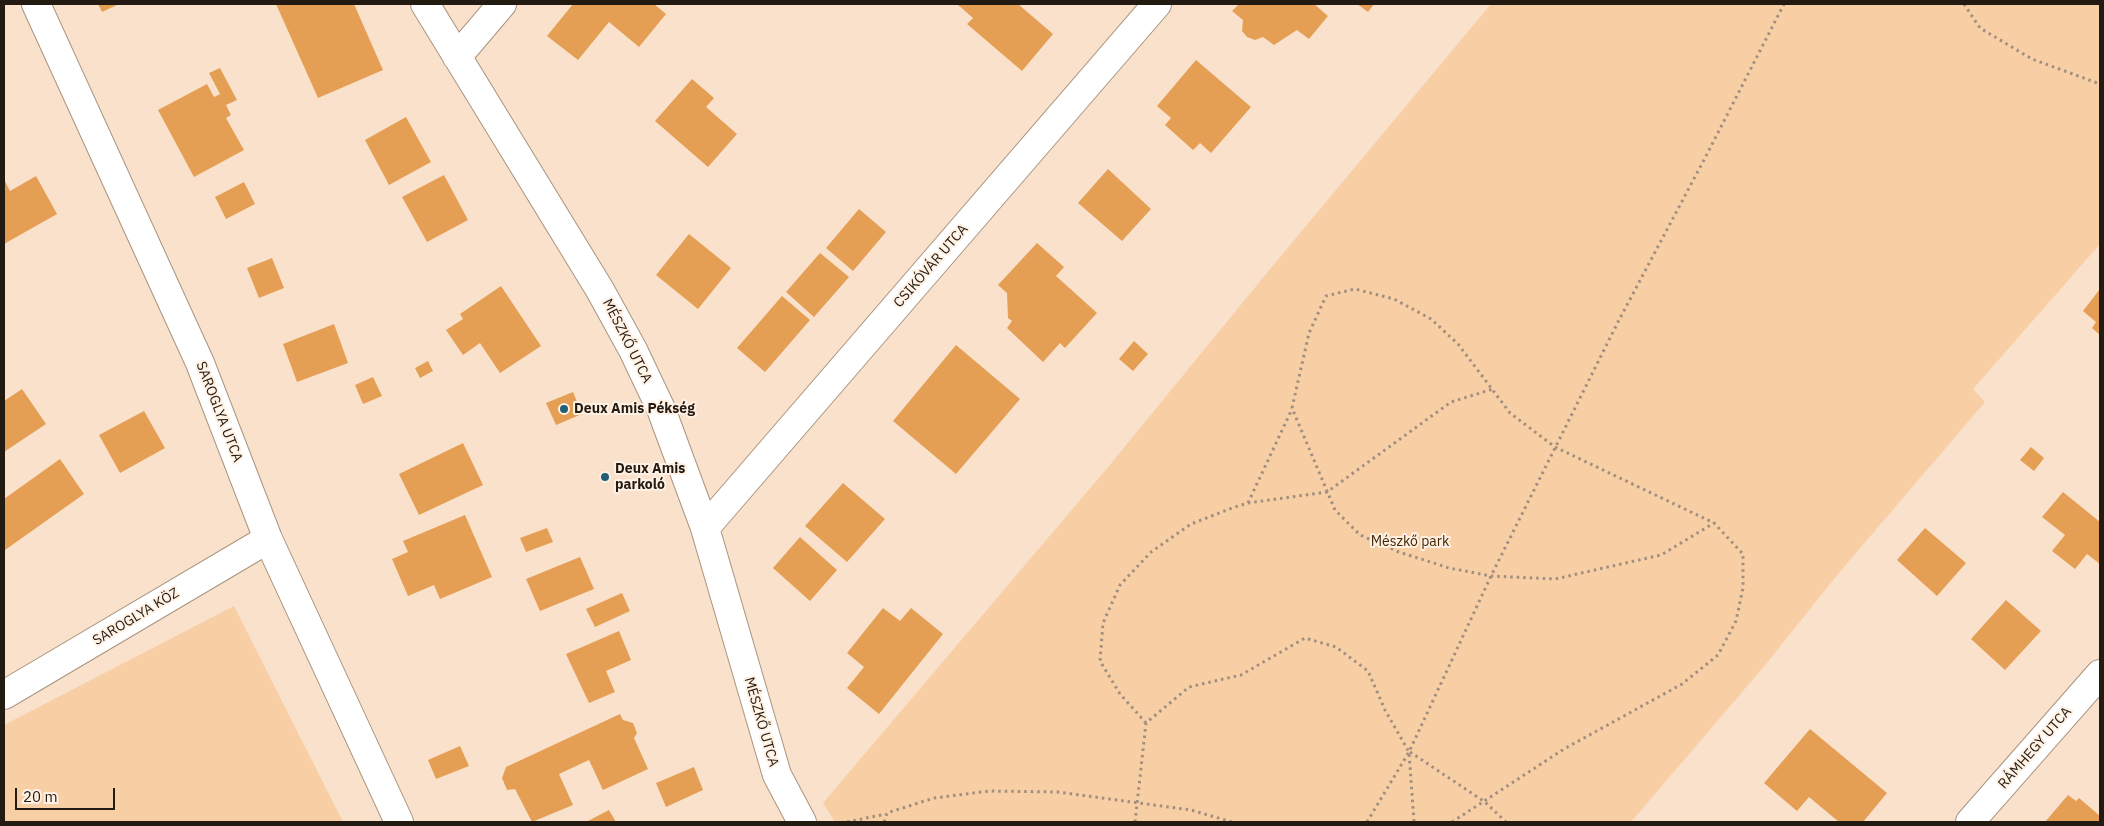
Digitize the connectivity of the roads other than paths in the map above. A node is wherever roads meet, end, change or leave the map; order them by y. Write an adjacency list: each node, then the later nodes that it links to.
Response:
1 (36, 4): 7 (street, SAROGLYA UTCA)
2 (425, 4): 5 (street, MÉSZKŐ UTCA)
3 (502, 4): 5 (street)
4 (1158, 4): 6 (street, CSIKÓVÁR UTCA)
5 (457, 57): 6 (street, MÉSZKŐ UTCA)
6 (705, 528): 11 (street, MÉSZKŐ UTCA)
7 (268, 538): 9 (street, SAROGLYA KÖZ); 10 (street, SAROGLYA UTCA)
8 (2100, 674): 12 (street, RÁMHEGY UTCA)
9 (4, 695)
10 (399, 822)
11 (802, 822)
12 (1970, 822)

